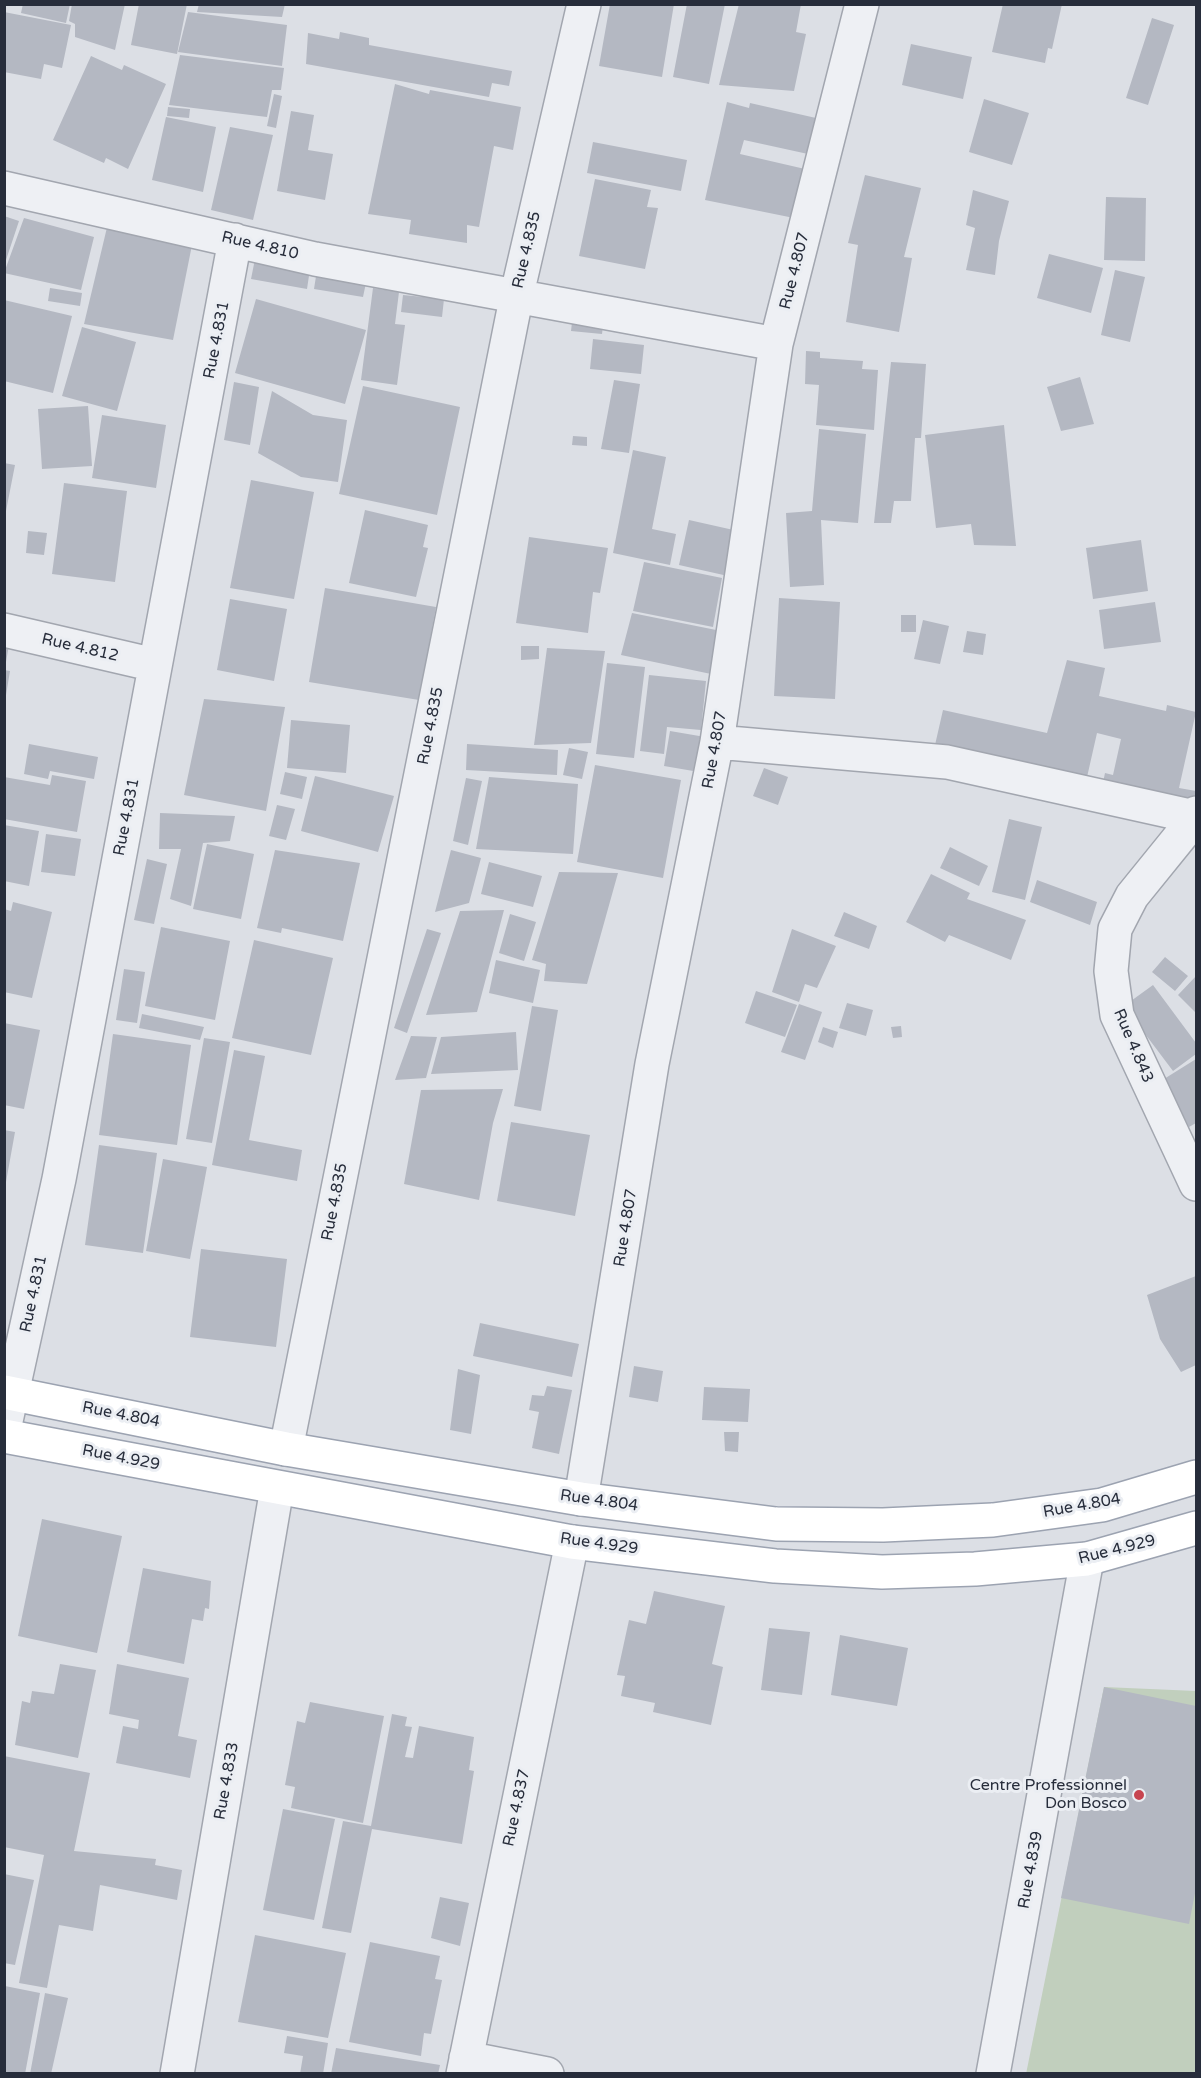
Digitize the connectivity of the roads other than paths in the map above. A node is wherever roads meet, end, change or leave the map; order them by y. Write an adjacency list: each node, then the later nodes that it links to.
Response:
1 (584, 4): 5 (street, Rue 4.835)
2 (862, 4): 6 (street, Rue 4.807)
3 (4, 188): 4 (street, Rue 4.810)
4 (235, 240): 5 (street, Rue 4.810); 8 (street, Rue 4.831)
5 (517, 294): 6 (street, Rue 4.810); 15 (street, Rue 4.835)
6 (776, 344): 9 (street, Rue 4.807)
7 (4, 630): 8 (street, Rue 4.812)
8 (155, 665): 12 (street, Rue 4.831)
9 (717, 742): 10 (street); 18 (street, Rue 4.807)
10 (1196, 816): 11 (street, Rue 4.843)
11 (1197, 1184)
12 (9, 1393): 13 (street, Rue 4.831); 15 (main road, Rue 4.804)
13 (4, 1430)
14 (4, 1436): 17 (main road, Rue 4.929)
15 (286, 1449): 18 (main road, Rue 4.804)
16 (1197, 1477): 18 (main road, Rue 4.804)
17 (278, 1488): 20 (main road, Rue 4.929); 23 (street, Rue 4.833)
18 (581, 1499)
19 (1197, 1528): 21 (main road, Rue 4.929)
20 (572, 1542): 21 (main road, Rue 4.929); 22 (street, Rue 4.837)
21 (1087, 1559): 25 (street, Rue 4.839)
22 (465, 2066): 24 (street)
23 (177, 2073)
24 (547, 2073)
25 (993, 2073)

